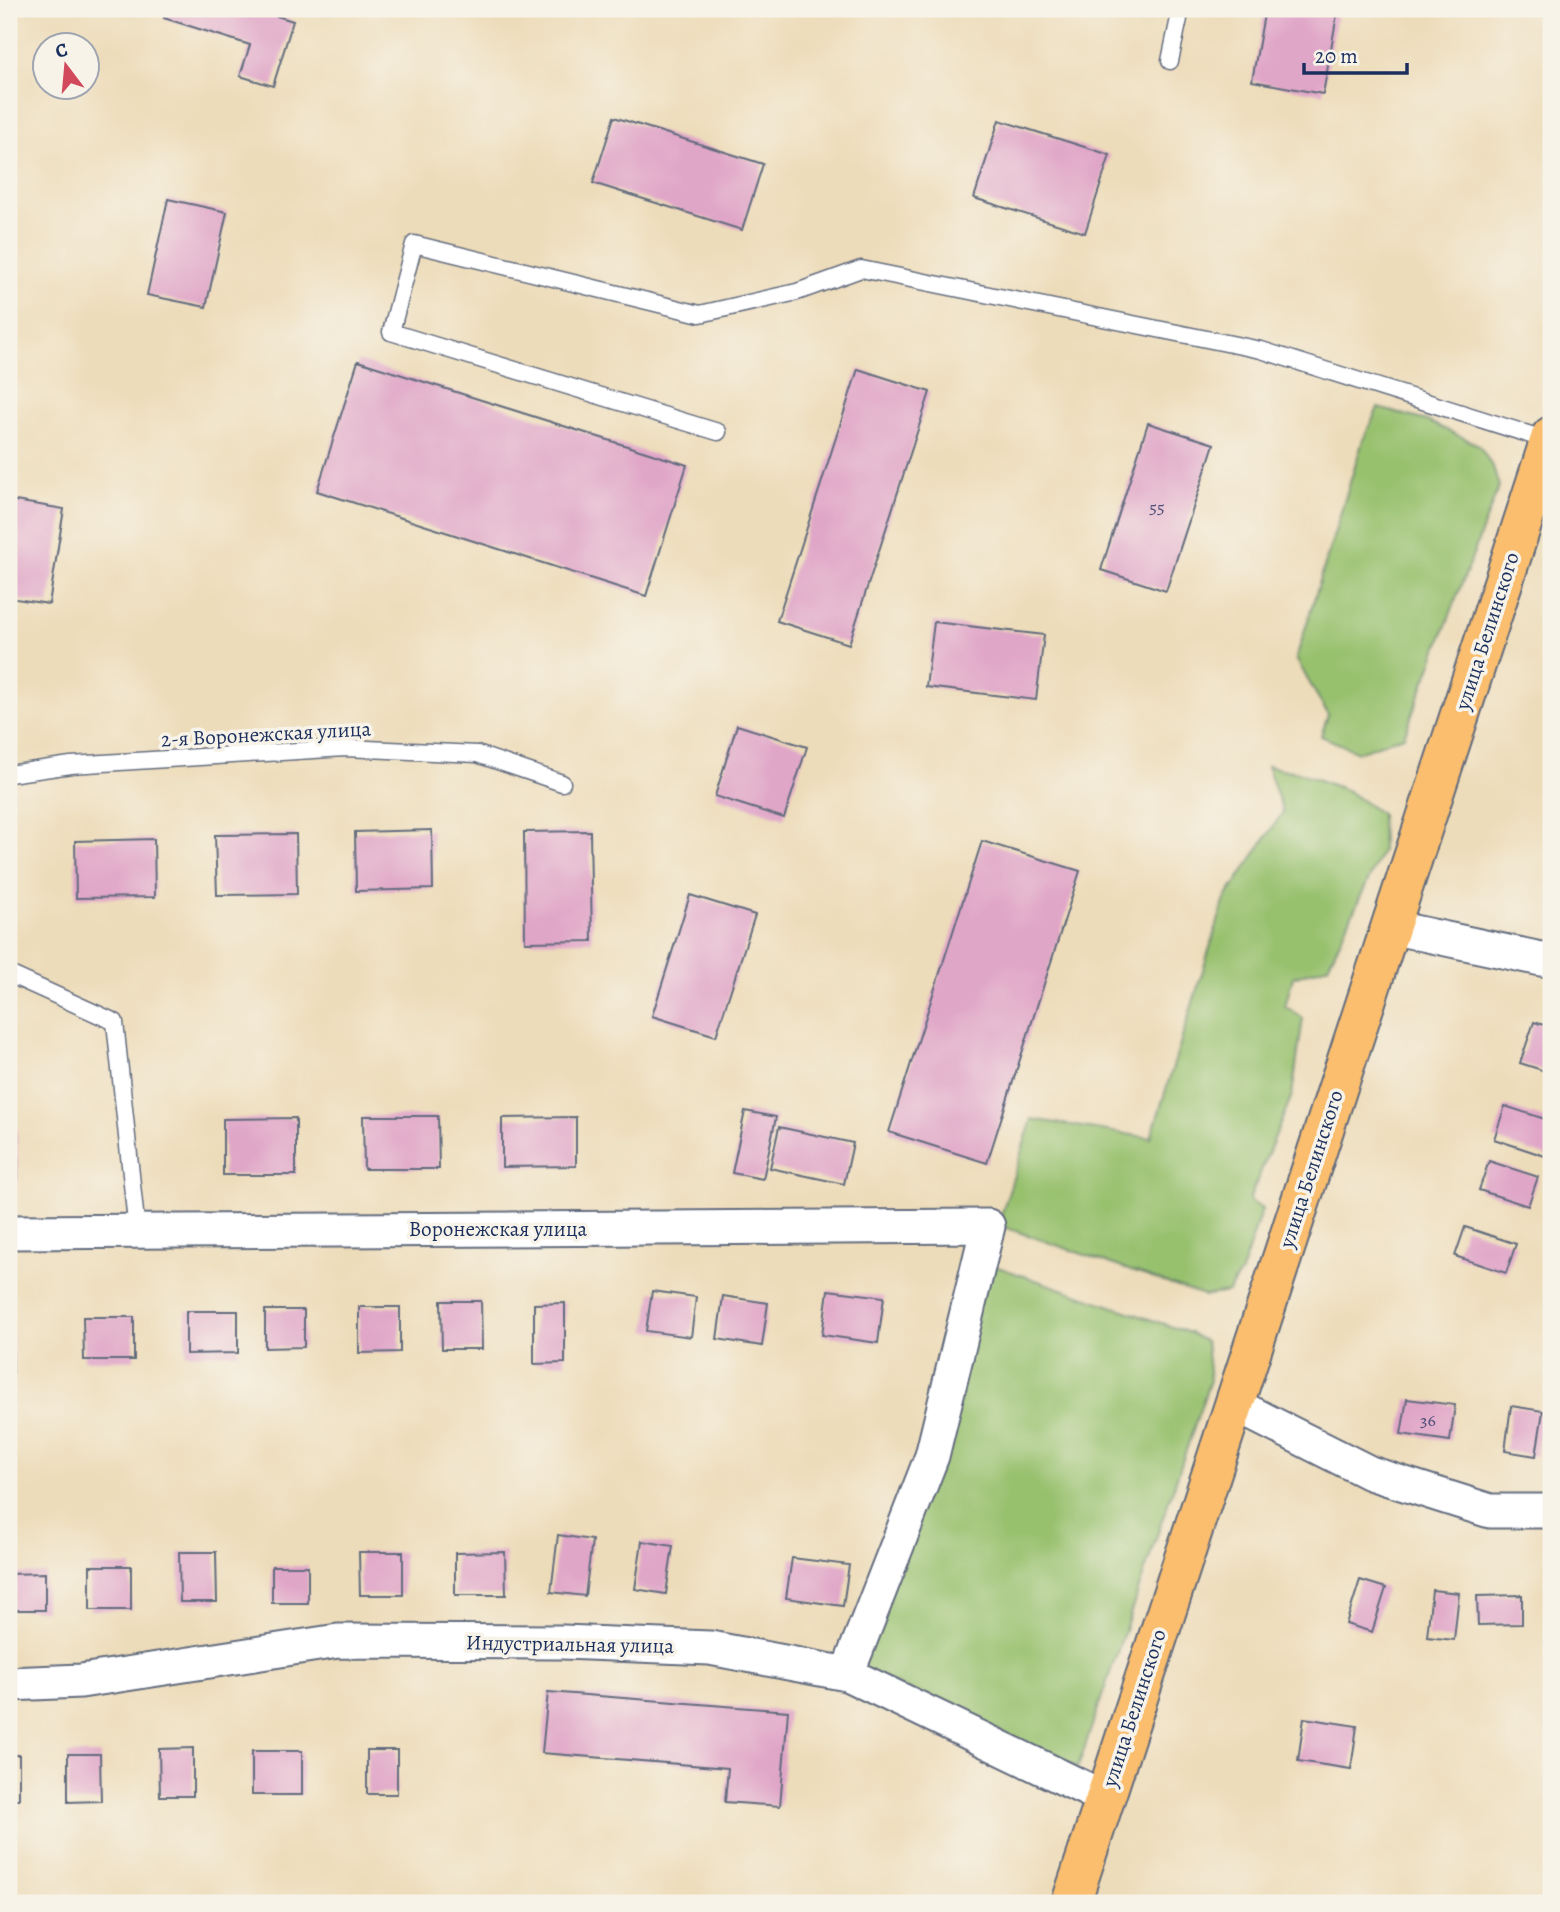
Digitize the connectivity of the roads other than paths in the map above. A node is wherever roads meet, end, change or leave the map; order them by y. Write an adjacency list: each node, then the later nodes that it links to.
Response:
1 (1181, 9): 2 (lane)
2 (1170, 61)
3 (718, 432): 4 (lane)
4 (1550, 438): 7 (main road, улица Белинского)
5 (9, 774): 6 (lane, 2-я Воронежская улица)
6 (562, 783)
7 (1390, 927): 8 (street); 12 (main road, улица Белинского)
8 (1551, 960)
9 (9, 974): 10 (lane)
10 (137, 1231): 11 (street, Воронежская улица); 14 (street, Воронежская улица)
11 (9, 1232)
12 (1233, 1404): 13 (street); 16 (main road, улица Белинского)
13 (1551, 1511)
14 (847, 1674): 15 (street, Индустриальная улица); 16 (street, Индустриальная улица)
15 (9, 1684)
16 (1105, 1798): 17 (main road, улица Белинского)
17 (1071, 1903)

